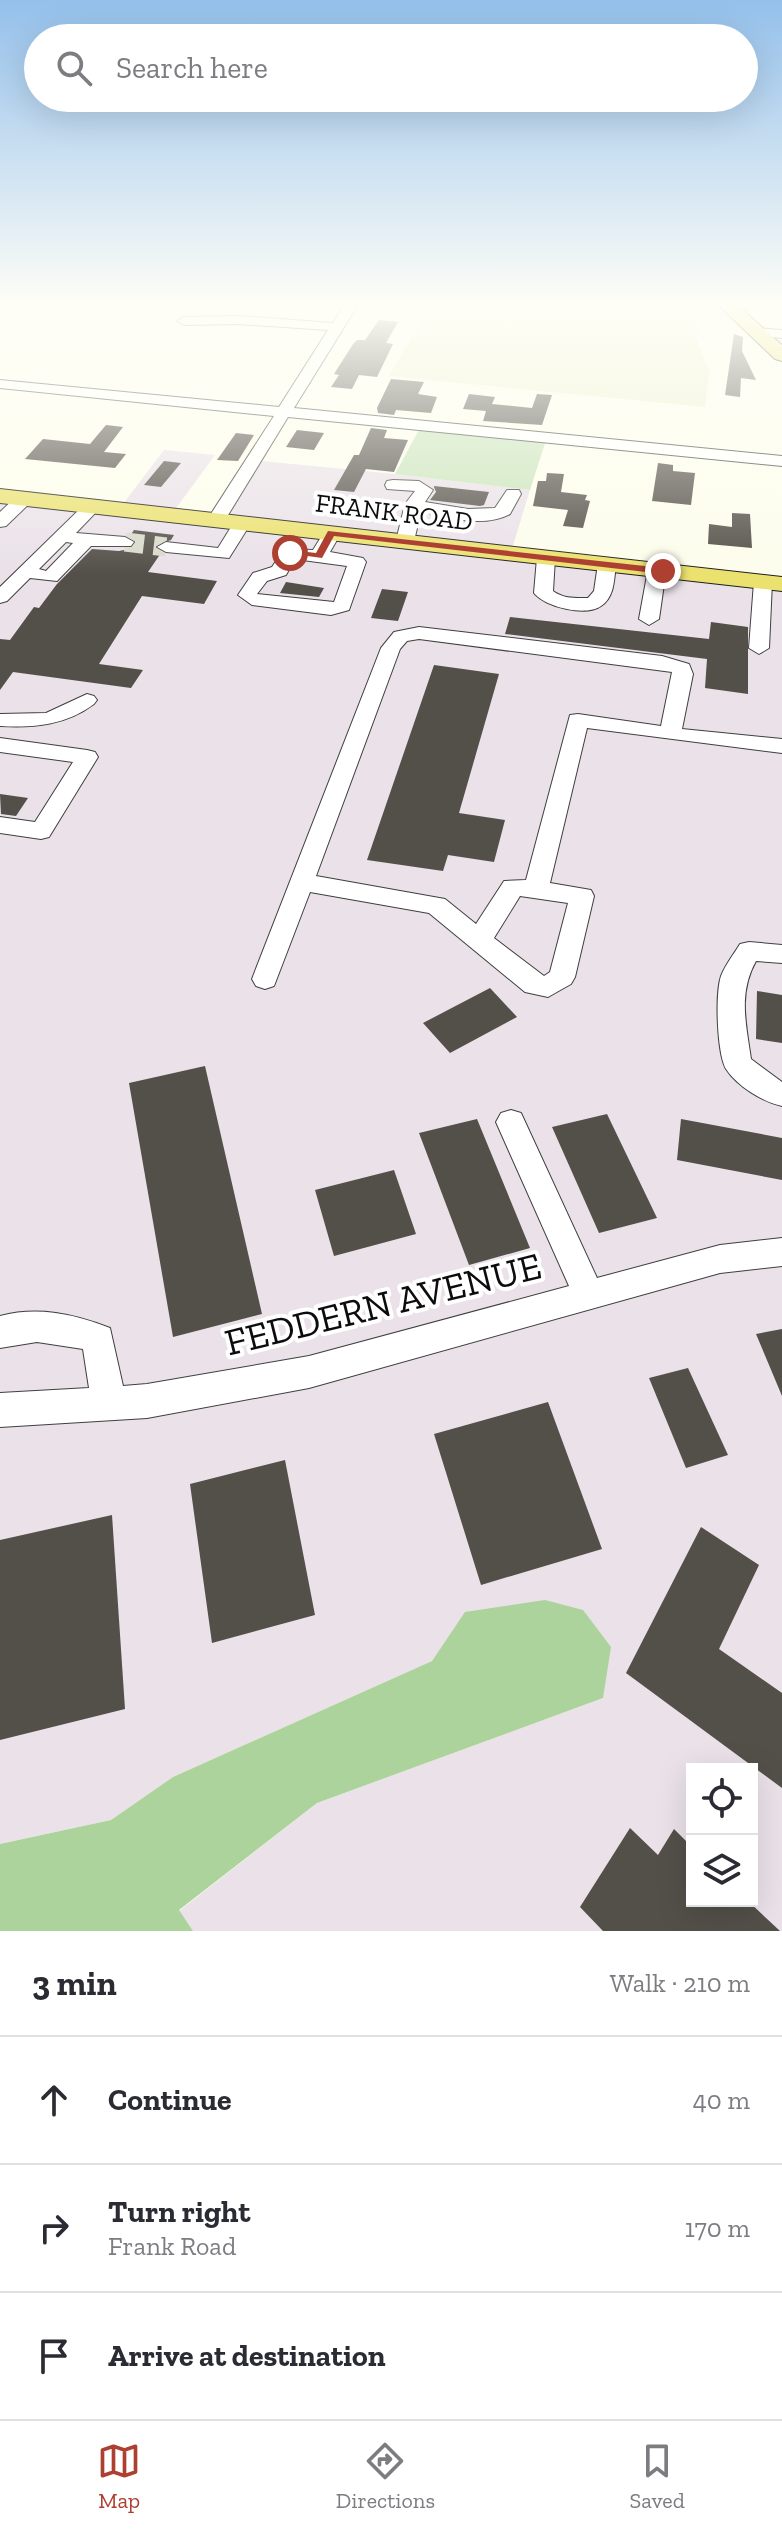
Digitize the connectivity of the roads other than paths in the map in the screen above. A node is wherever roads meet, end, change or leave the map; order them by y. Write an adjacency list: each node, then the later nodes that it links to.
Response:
1 (92, 393): 3 (street)
2 (295, 393): 3 (street)
3 (283, 412): 4 (street); 13 (street)
4 (782, 461)
5 (393, 485): 9 (street)
6 (513, 494): 11 (street)
7 (0, 496): 8 (main road, FRANK ROAD)
8 (25, 498): 10 (main road, FRANK ROAD); 14 (street)
9 (414, 504): 11 (street); 19 (street)
10 (93, 506): 13 (main road, FRANK ROAD); 17 (street)
11 (501, 513): 12 (street)
12 (437, 519)
13 (216, 520): 15 (main road, FRANK ROAD)
14 (0, 522)
15 (242, 523): 16 (main road, FRANK ROAD); 21 (street)
16 (332, 533): 19 (main road, FRANK ROAD); 22 (street)
17 (63, 536): 18 (street); 26 (street)
18 (86, 540): 20 (street); 26 (street)
19 (405, 541): 23 (main road, FRANK ROAD)
20 (125, 542)
21 (166, 547)
22 (319, 556): 22 (street)
23 (546, 558): 24 (main road, FRANK ROAD); 24 (street)
24 (607, 564): 25 (main road, FRANK ROAD)
25 (657, 570): 27 (main road, FRANK ROAD); 29 (street)
26 (26, 572): 28 (street)
27 (773, 583): 30 (street)
28 (0, 597)
29 (649, 619)
30 (759, 648)
31 (87, 700): 32 (street)
32 (0, 720)
33 (670, 734): 35 (street); 37 (street); 38 (street)
34 (0, 745): 36 (street)
35 (782, 746)
36 (0, 825)
37 (302, 882): 39 (street); 41 (street)
38 (536, 890): 39 (street); 39 (street)
39 (480, 939)
40 (782, 954): 42 (street)
41 (265, 979)
42 (782, 1094)
43 (511, 1122): 45 (street)
44 (782, 1252): 45 (street, FEDDERN AVENUE)
45 (589, 1295): 47 (street, FEDDERN AVENUE)
46 (0, 1332): 47 (street)
47 (109, 1405): 48 (street, FEDDERN AVENUE)
48 (0, 1410)

